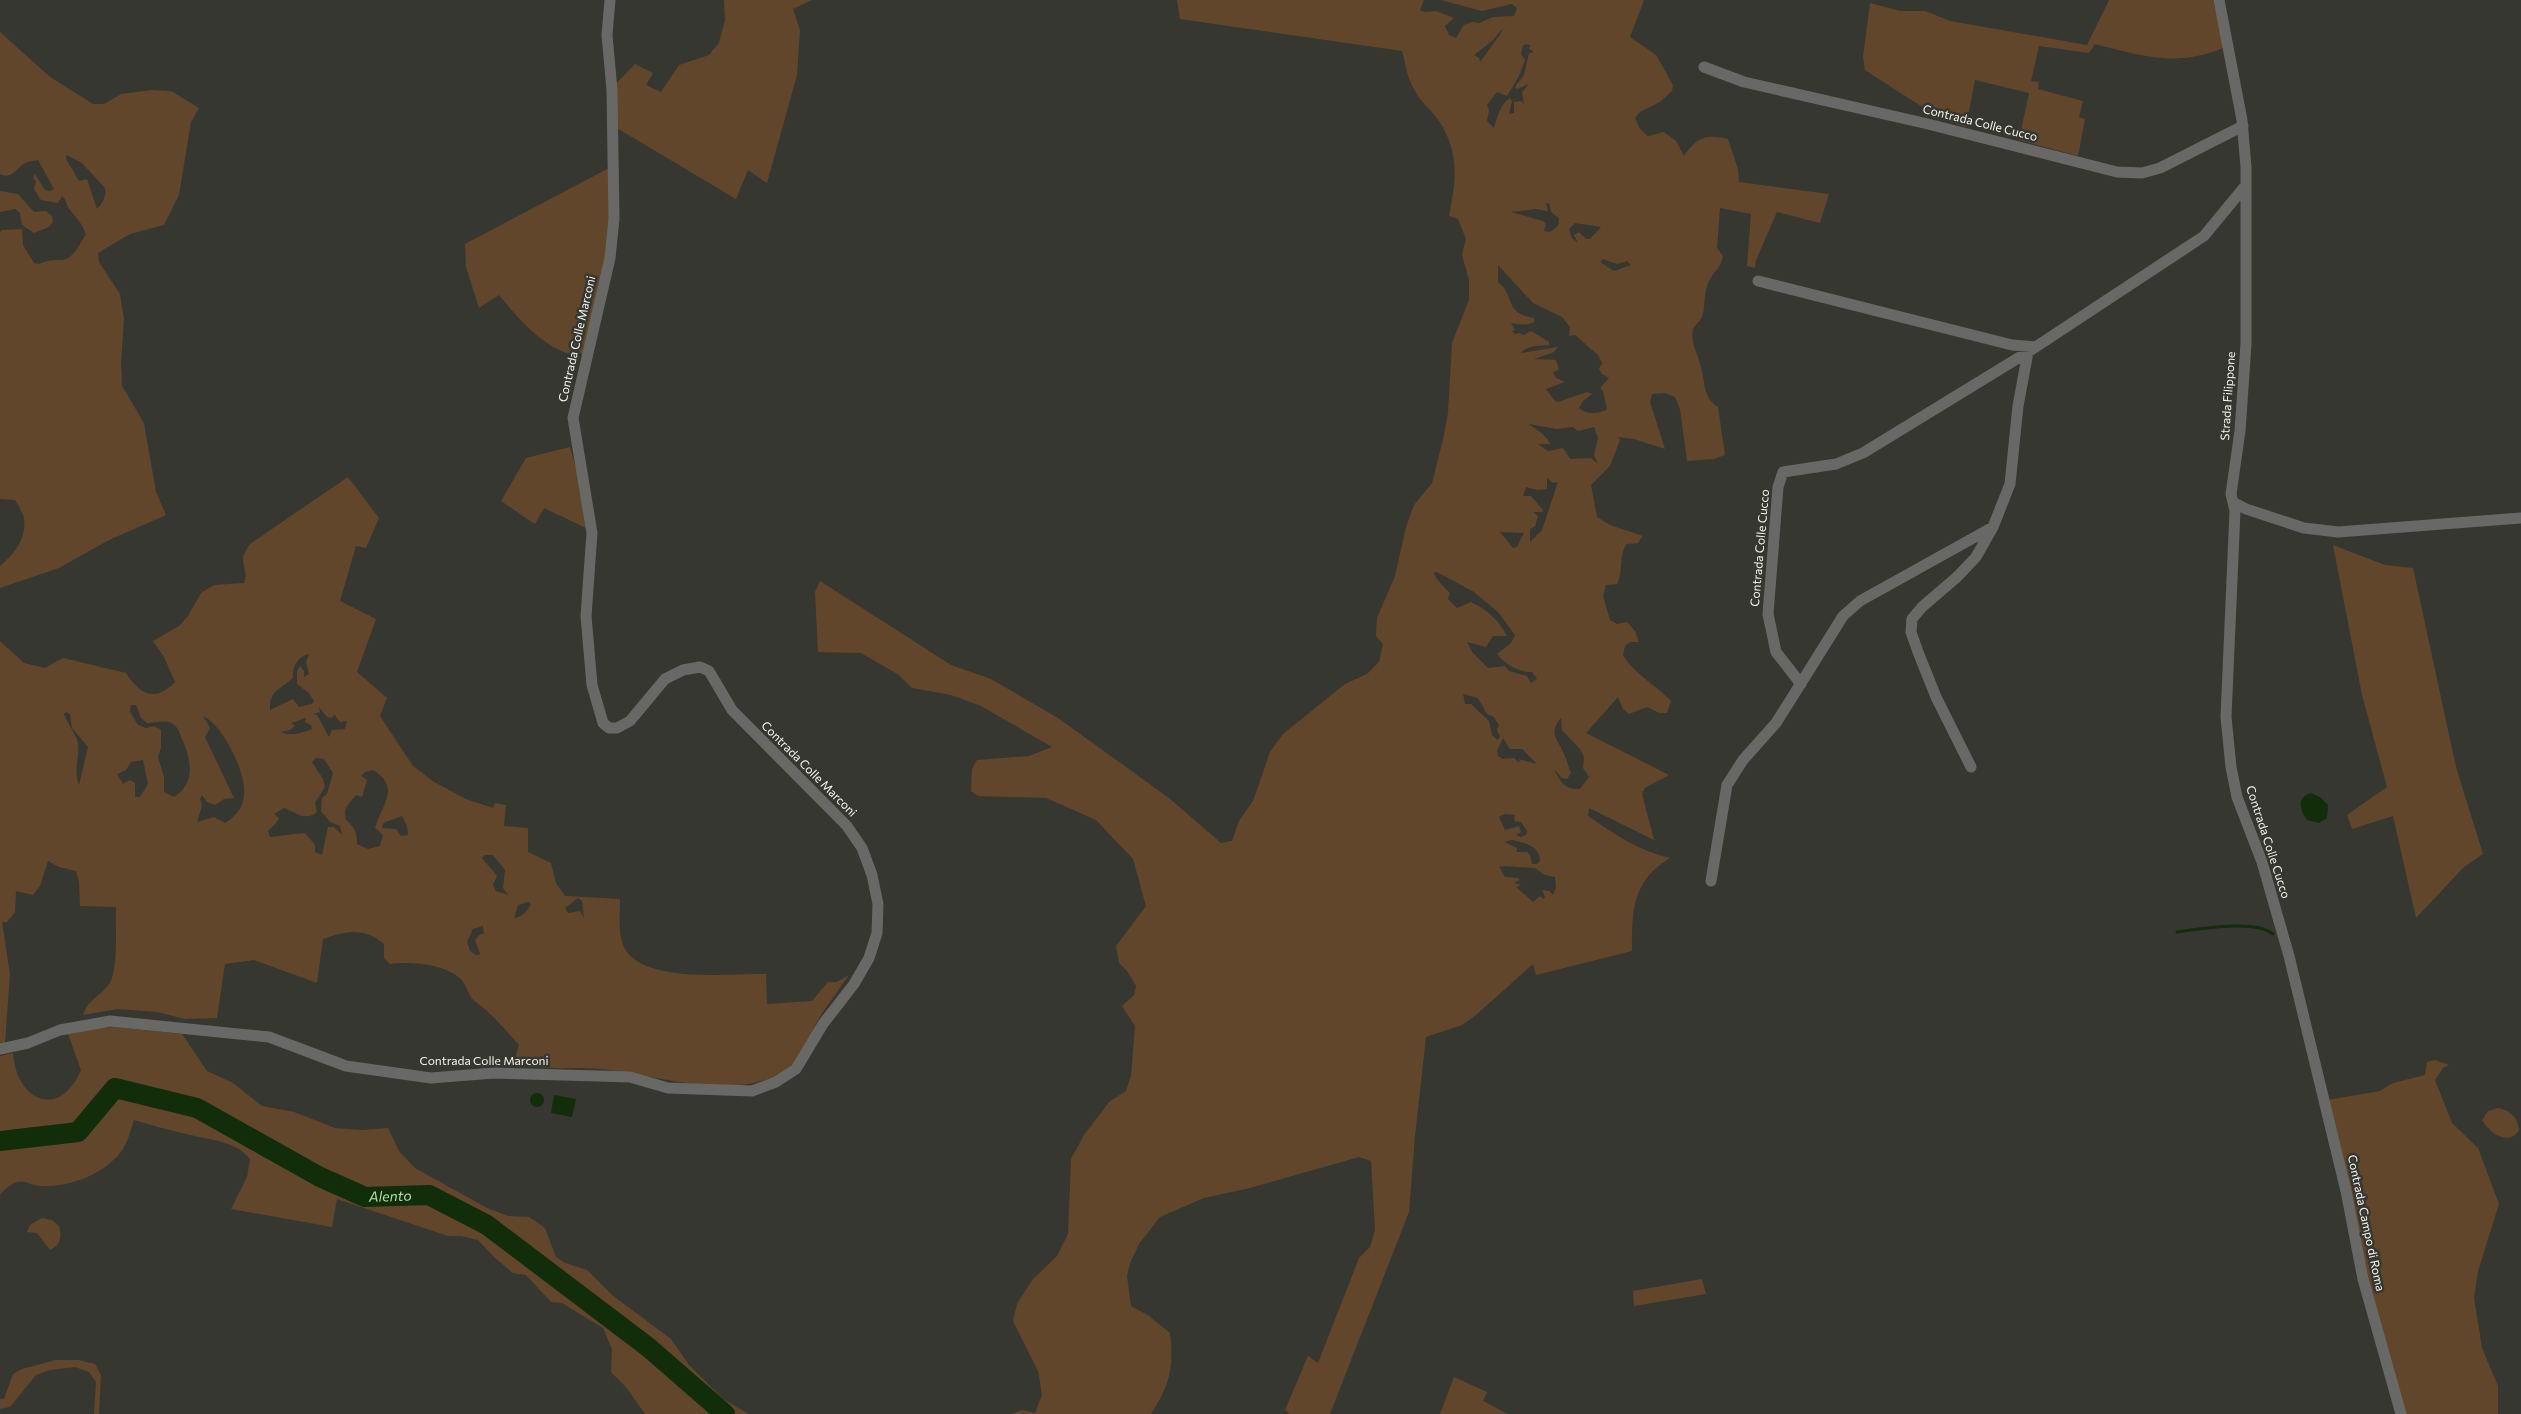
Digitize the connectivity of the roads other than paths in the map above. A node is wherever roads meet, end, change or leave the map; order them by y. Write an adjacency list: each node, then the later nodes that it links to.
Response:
1 (610, 0): 15 (street, Contrada Colle Marconi)
2 (2219, 0): 4 (street, Strada Filippone)
3 (1704, 67): 4 (street, Contrada Colle Cucco)
4 (2243, 126): 5 (street, Strada Filippone)
5 (2246, 185): 7 (street, Contrada Colle Cucco); 8 (street, Strada Filippone)
6 (1758, 281): 7 (street)
7 (2032, 350): 10 (street); 11 (street, Contrada Colle Cucco)
8 (2233, 502): 9 (street); 14 (street, Contrada Colle Cucco)
9 (2521, 518)
10 (1993, 527): 11 (street); 12 (street)
11 (1801, 684): 13 (street)
12 (1971, 766)
13 (1711, 880)
14 (2309, 1038): 16 (street, Contrada Campo di Roma)
15 (0, 1049)
16 (2401, 1414)

